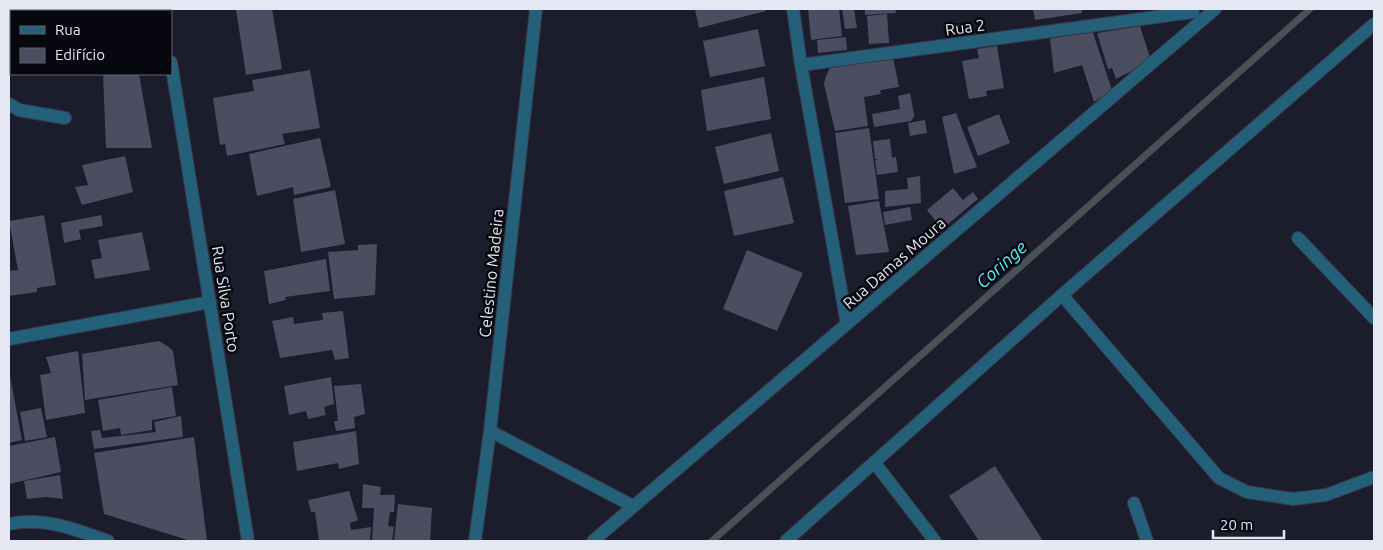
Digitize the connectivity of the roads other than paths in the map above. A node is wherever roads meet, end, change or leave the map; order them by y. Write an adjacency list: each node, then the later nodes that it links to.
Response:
1 (536, 9): 16 (street, Celestino Madeira)
2 (793, 9): 6 (street)
3 (1215, 9): 4 (street, Rua Damas Moura)
4 (1195, 14): 6 (street, Rua 2); 14 (street, Rua Damas Moura)
5 (1374, 24): 11 (street)
6 (801, 66): 14 (street)
7 (172, 68): 12 (street, Rua Silva Porto)
8 (9, 104): 9 (street)
9 (64, 118)
10 (1298, 238): 13 (street)
11 (1062, 295): 17 (street); 18 (street)
12 (210, 302): 15 (street); 25 (street, Rua Silva Porto)
13 (1374, 318)
14 (847, 324): 20 (street, Rua Damas Moura)
15 (9, 339)
16 (490, 431): 20 (street); 26 (street, Celestino Madeira)
17 (874, 462): 28 (street); 29 (street)
18 (1374, 477)
19 (1134, 503): 30 (street)
20 (633, 506): 27 (street, Rua Damas Moura)
21 (22, 521): 22 (street); 23 (street); 24 (street)
22 (9, 524)
23 (9, 533)
24 (108, 541)
25 (248, 541)
26 (475, 541)
27 (594, 541)
28 (786, 541)
29 (935, 541)
30 (1147, 541)

